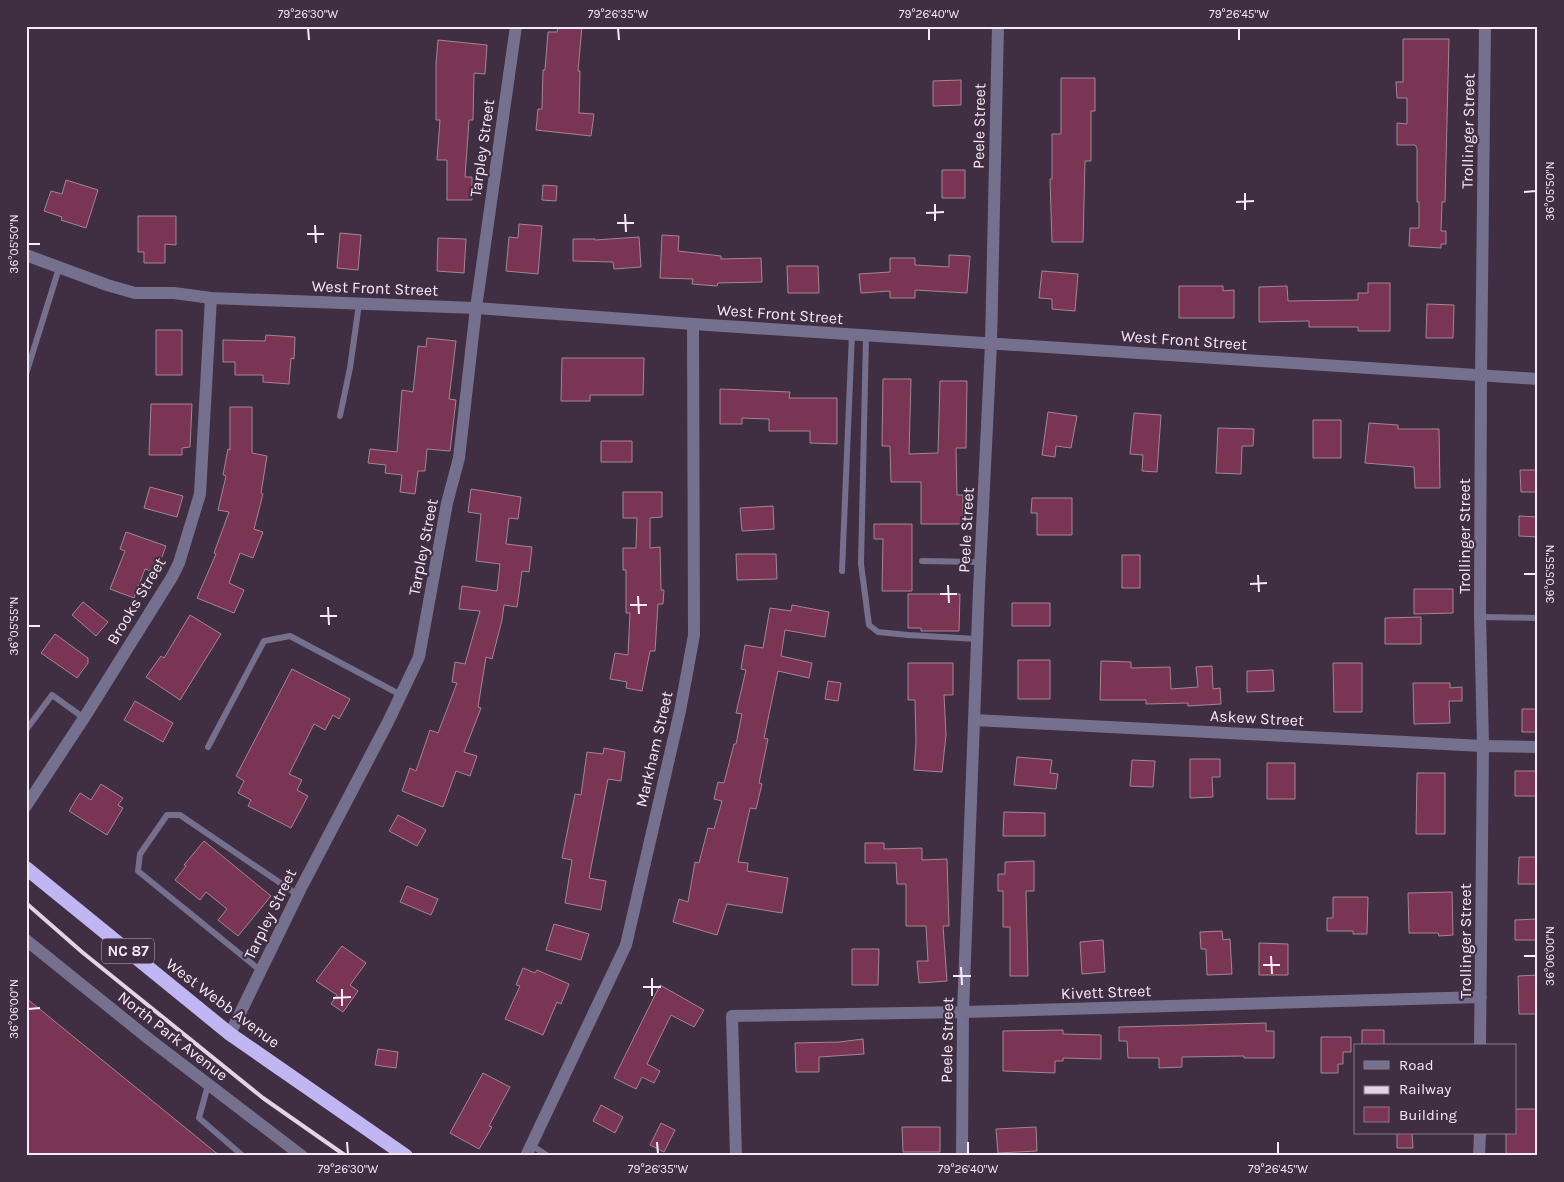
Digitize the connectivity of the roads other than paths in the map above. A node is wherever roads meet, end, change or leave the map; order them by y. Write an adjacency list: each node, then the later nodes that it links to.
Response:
1 (516, 26): 8 (street, Tarpley Street)
2 (998, 26): 12 (street, Peele Street)
3 (1485, 26): 14 (street, Trollinger Street)
4 (26, 255): 5 (street, West Front Street)
5 (59, 268): 6 (street, West Front Street); 13 (lane)
6 (211, 298): 7 (street, West Front Street); 24 (street, Brooks Street)
7 (359, 304): 8 (street, West Front Street); 16 (lane)
8 (476, 308): 9 (street, West Front Street); 23 (street, Tarpley Street)
9 (693, 324): 10 (street, West Front Street); 41 (street, Markham Street)
10 (852, 334): 11 (street, West Front Street); 19 (lane)
11 (866, 336): 12 (street, West Front Street); 22 (lane)
12 (991, 344): 14 (street, West Front Street); 18 (street, Peele Street)
13 (26, 374)
14 (1481, 376): 15 (street, West Front Street); 20 (street, Trollinger Street)
15 (1538, 380)
16 (340, 416)
17 (922, 561): 18 (lane)
18 (980, 562): 22 (street, Peele Street)
19 (842, 571)
20 (1480, 617): 21 (lane); 27 (street, Trollinger Street)
21 (1538, 618)
22 (977, 638): 25 (street, Peele Street)
23 (401, 695): 28 (lane); 32 (street, Tarpley Street)
24 (84, 718): 26 (lane); 30 (street, Brooks Street)
25 (974, 720): 27 (street, Askew Street); 36 (street, Peele Street)
26 (26, 730)
27 (1483, 746): 29 (street, Askew Street); 35 (street, Trollinger Street)
28 (208, 747)
29 (1538, 747)
30 (26, 806)
31 (26, 868): 37 (highway, West Webb Avenue / NC 87)
32 (298, 895): 34 (street, Tarpley Street); 34 (lane)
33 (26, 940): 39 (street, North Park Avenue)
34 (260, 971): 37 (street, Tarpley Street)
35 (1481, 998): 36 (street, Kivett Street); 38 (street, Trollinger Street)
36 (963, 1012): 46 (street, Kivett Street); 47 (street, Peele Street)
37 (230, 1034): 44 (highway, West Webb Avenue / NC 87)
38 (1480, 1044)
39 (208, 1085): 42 (lane); 43 (street, North Park Avenue)
40 (1480, 1134): 48 (street)
41 (528, 1150): 45 (lane)
42 (242, 1156)
43 (302, 1156)
44 (406, 1156)
45 (548, 1156)
46 (736, 1156)
47 (962, 1156)
48 (1479, 1156)

